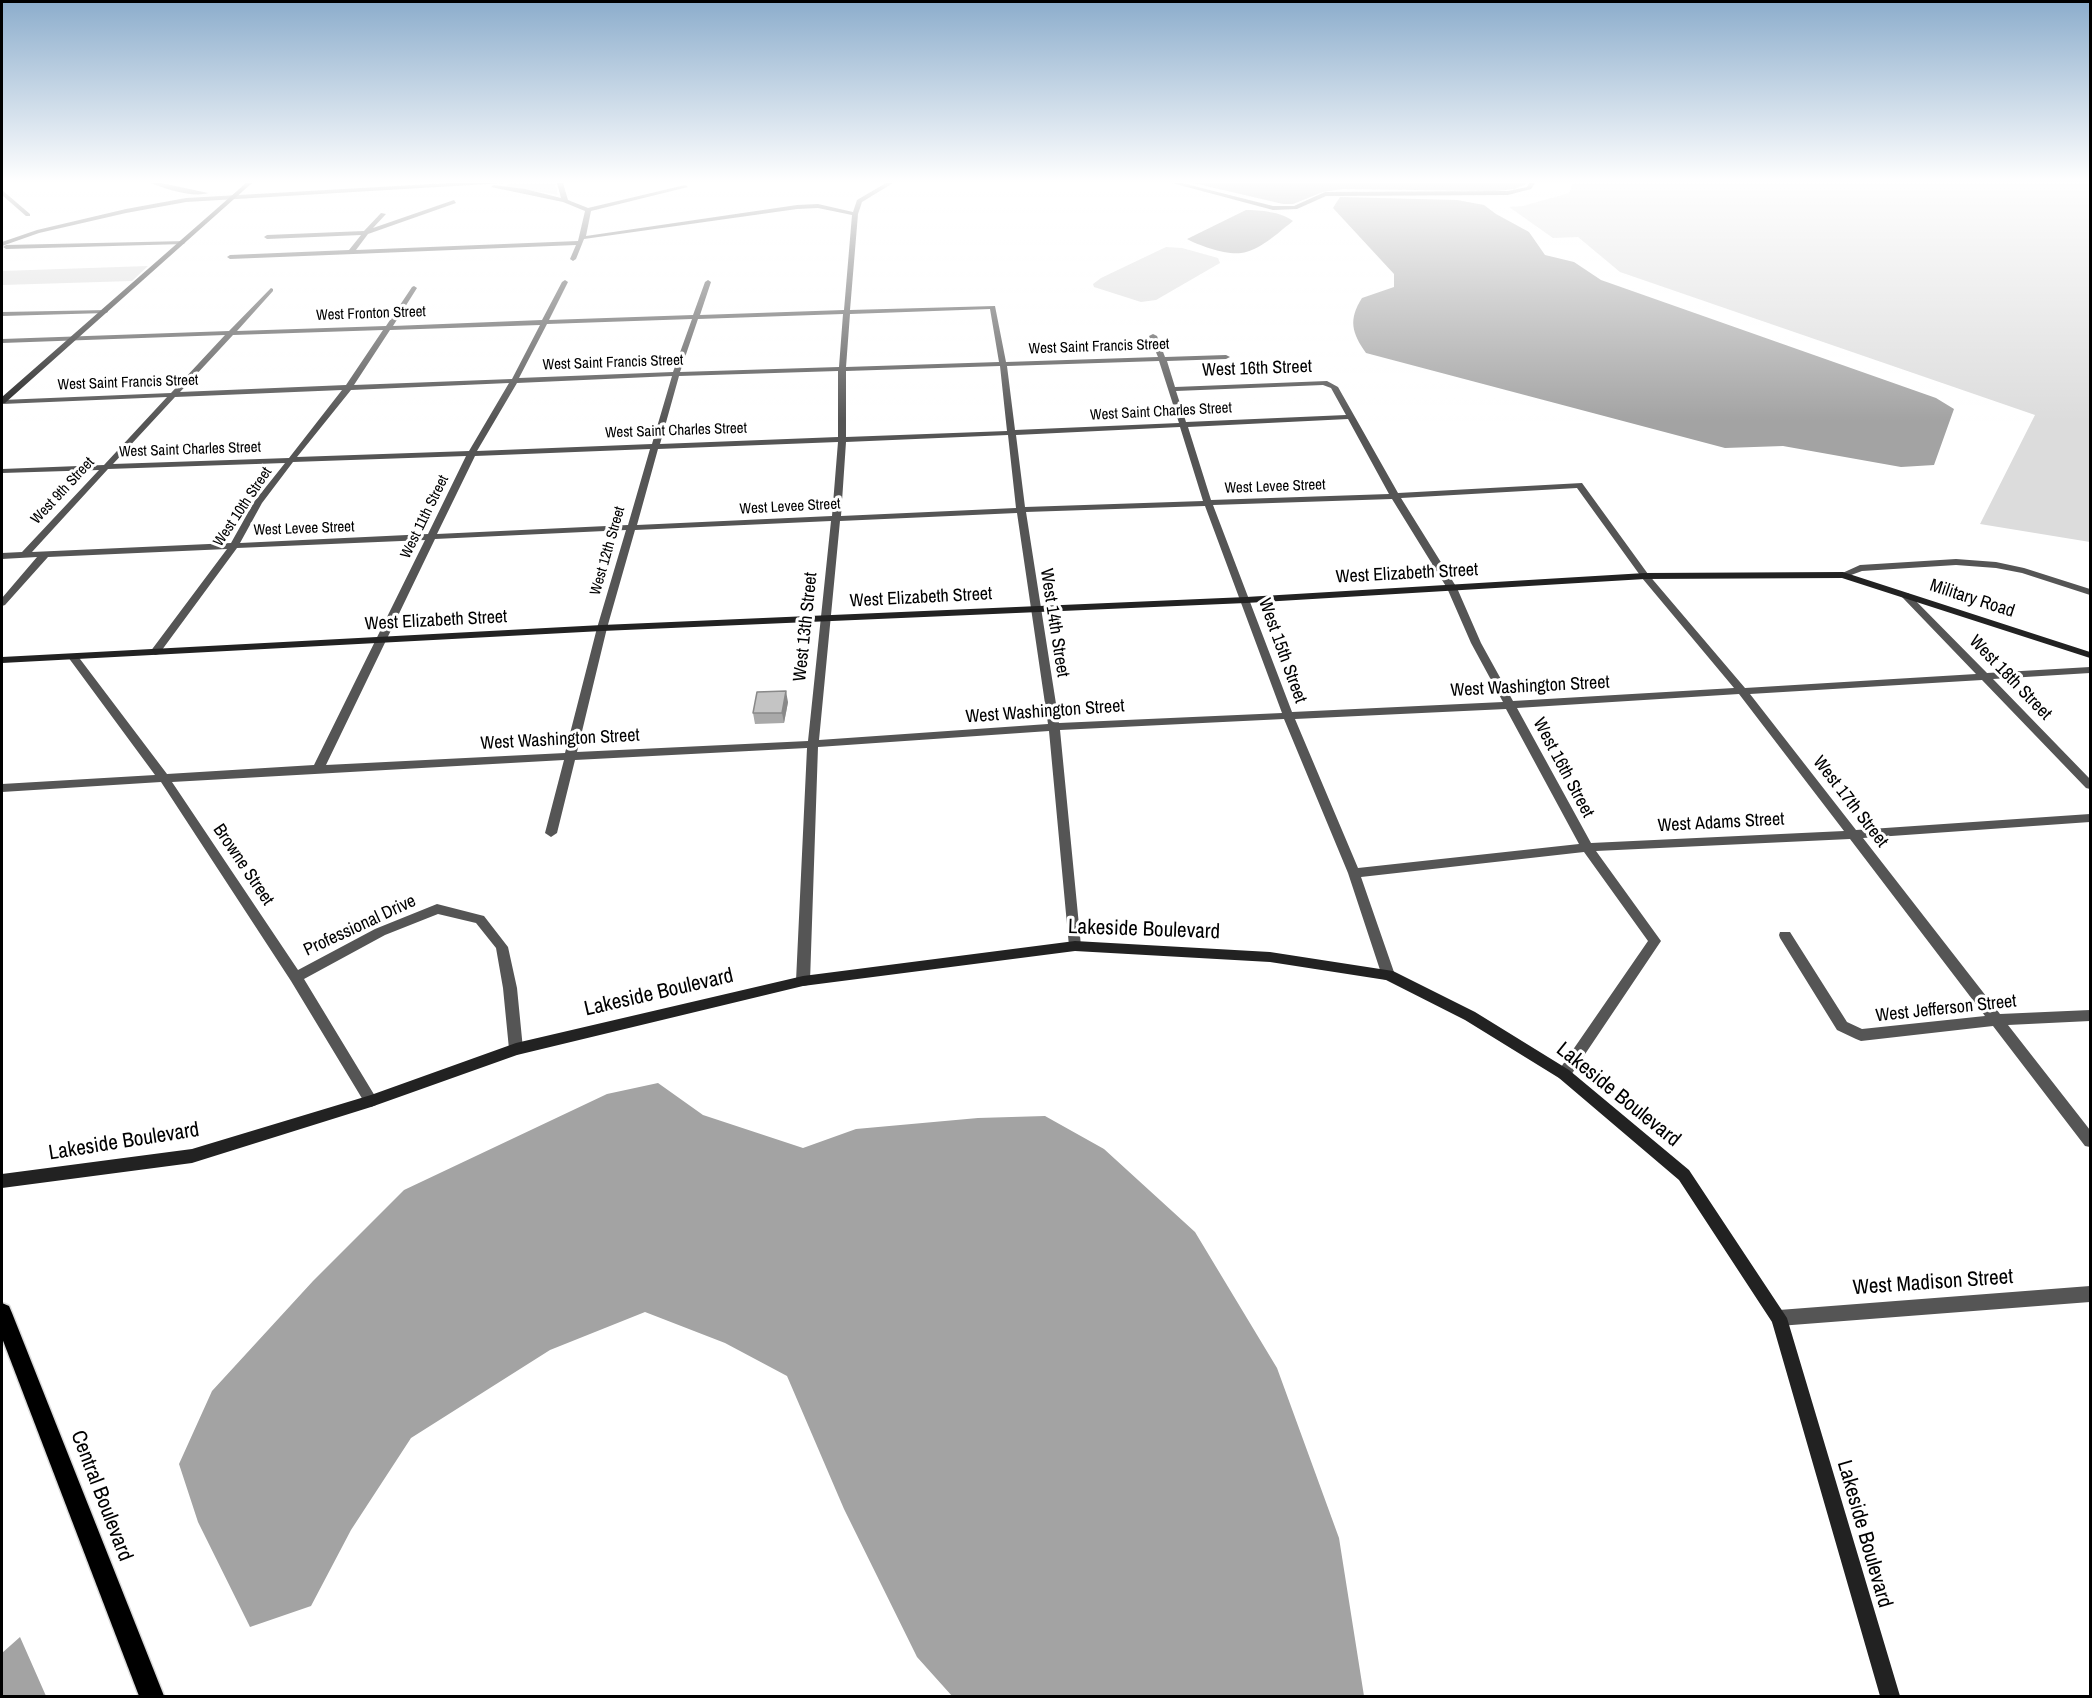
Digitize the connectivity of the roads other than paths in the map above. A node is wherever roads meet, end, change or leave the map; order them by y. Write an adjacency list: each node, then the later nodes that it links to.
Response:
1 (162, 262): 8 (street)
2 (852, 262): 9 (street, West 13th Street)
3 (565, 282): 12 (street, West 11th Street)
4 (708, 282): 11 (street, West 12th Street)
5 (414, 288): 13 (street, West 10th Street)
6 (271, 290): 14 (street, West 9th Street)
7 (993, 307): 9 (street, West Fronton Street); 20 (street, West 14th Street)
8 (106, 310): 10 (street); 16 (street)
9 (846, 313): 11 (street, West Fronton Street); 21 (street, West 13th Street)
10 (2, 314)
11 (697, 316): 12 (street, West Fronton Street); 22 (street, West 12th Street)
12 (546, 320): 13 (street, West Fronton Street); 23 (street, West 11th Street)
13 (386, 328): 14 (street, West Fronton Street); 24 (street, West 10th Street)
14 (232, 332): 16 (street, West Fronton Street); 26 (street, West 9th Street)
15 (1153, 336): 19 (street, West 15th Street)
16 (73, 339): 17 (street, West Fronton Street); 27 (street)
17 (2, 341)
18 (1226, 357): 19 (street, West Saint Francis Street)
19 (1162, 358): 20 (street, West Saint Francis Street); 25 (street, West 15th Street)
20 (1003, 363): 21 (street, West Saint Francis Street); 30 (street, West 14th Street)
21 (842, 369): 22 (street, West Saint Francis Street); 31 (street, West 13th Street)
22 (676, 374): 23 (street, West Saint Francis Street); 32 (street, West 12th Street)
23 (514, 381): 24 (street, West Saint Francis Street); 33 (street, West 11th Street)
24 (348, 388): 26 (street, West Saint Francis Street); 34 (street, West 10th Street)
25 (1171, 389): 28 (street, West 16th Street); 29 (street, West 15th Street)
26 (174, 395): 27 (street, West Saint Francis Street); 35 (street, West 9th Street)
27 (2, 401)
28 (1351, 417): 29 (street, West Saint Charles Street); 38 (street, West 16th Street)
29 (1181, 424): 30 (street, West Saint Charles Street); 39 (street, West 15th Street)
30 (1010, 433): 31 (street, West Saint Charles Street); 40 (street, West 14th Street)
31 (842, 439): 32 (street, West Saint Charles Street); 41 (street, West 13th Street)
32 (657, 445): 33 (street, West Saint Charles Street); 42 (street, West 12th Street)
33 (472, 453): 34 (street, West Saint Charles Street); 43 (street, West 11th Street)
34 (292, 459): 35 (street, West Saint Charles Street); 44 (street, West 10th Street)
35 (106, 467): 36 (street, West Saint Charles Street); 46 (street, West 9th Street)
36 (2, 471)
37 (1579, 485): 38 (street, West Levee Street); 49 (street, West 17th Street)
38 (1395, 496): 39 (street, West Levee Street); 50 (street, West 16th Street)
39 (1208, 503): 40 (street, West Levee Street); 53 (street, West 15th Street)
40 (1020, 510): 41 (street, West Levee Street); 55 (street, West 14th Street)
41 (836, 518): 42 (street, West Levee Street); 56 (street, West 13th Street)
42 (630, 529): 43 (street, West Levee Street); 57 (street, West 12th Street)
43 (430, 537): 44 (street, West Levee Street); 58 (street, West 11th Street)
44 (234, 546): 45 (street, West Levee Street); 59 (street, West 10th Street)
45 (46, 553): 46 (street, West Levee Street); 54 (street, West 9th Street)
46 (25, 554): 47 (street, West Levee Street)
47 (2, 555)
48 (1843, 575): 49 (street, West Elizabeth Street); 51 (street); 52 (street, Military Road)
49 (1645, 576): 50 (street, West Elizabeth Street); 65 (street, West 17th Street)
50 (1452, 588): 53 (street, West Elizabeth Street); 66 (street, West 16th Street)
51 (2091, 592)
52 (1905, 595): 60 (street, Military Road); 64 (street, West 18th Street)
53 (1246, 600): 55 (street, West Elizabeth Street); 67 (street, West 15th Street)
54 (2, 603)
55 (1035, 609): 56 (street, West Elizabeth Street); 68 (street, West 14th Street)
56 (826, 620): 57 (street, West Elizabeth Street); 69 (street, West 13th Street)
57 (602, 628): 58 (street, West Elizabeth Street); 70 (street, West 12th Street)
58 (381, 641): 59 (street, West Elizabeth Street); 71 (street, West 11th Street)
59 (155, 652): 61 (street, West Elizabeth Street)
60 (2091, 655)
61 (73, 657): 62 (street, West Elizabeth Street); 72 (street, Browne Street)
62 (2, 660)
63 (2091, 670): 64 (street, West Washington Street)
64 (1987, 677): 65 (street, West Washington Street); 73 (street, West 18th Street)
65 (1742, 690): 66 (street, West Washington Street); 77 (street, West 17th Street)
66 (1510, 705): 67 (street, West Washington Street); 78 (street, West 16th Street)
67 (1288, 715): 68 (street, West Washington Street); 79 (street, West 15th Street)
68 (1054, 728): 69 (street, West Washington Street); 81 (street, West 14th Street)
69 (813, 744): 70 (street, West Washington Street); 84 (street, West 13th Street)
70 (569, 756): 71 (street, West Washington Street); 76 (street, West 12th Street)
71 (318, 769): 72 (street, West Washington Street)
72 (165, 780): 74 (street, West Washington Street); 83 (street, Browne Street)
73 (2091, 785)
74 (2, 788)
75 (2091, 818): 77 (street, West Adams Street)
76 (551, 833)
77 (1852, 835): 78 (street, West Adams Street); 86 (street, West 17th Street)
78 (1587, 847): 79 (street, West Adams Street); 88 (street, West 16th Street)
79 (1354, 873): 82 (street, West 15th Street)
80 (1785, 935): 86 (street, West Jefferson Street)
81 (1075, 946): 82 (street, Lakeside Boulevard); 84 (street, Lakeside Boulevard)
82 (1388, 975): 88 (street, Lakeside Boulevard)
83 (296, 977): 87 (street, Professional Drive); 89 (street, Browne Street)
84 (803, 981): 87 (street, Lakeside Boulevard)
85 (2091, 1015): 86 (street, West Jefferson Street)
86 (1998, 1020): 90 (street, West 17th Street)
87 (516, 1049): 89 (street, Lakeside Boulevard)
88 (1564, 1074): 94 (street, Lakeside Boulevard)
89 (371, 1101): 91 (street, Lakeside Boulevard)
90 (2091, 1141)
91 (2, 1181)
92 (2091, 1294): 94 (street, West Madison Street)
93 (2, 1313): 95 (main road, Central Boulevard)
94 (1779, 1318): 96 (street, Lakeside Boulevard)
95 (152, 1696)
96 (1890, 1696)

